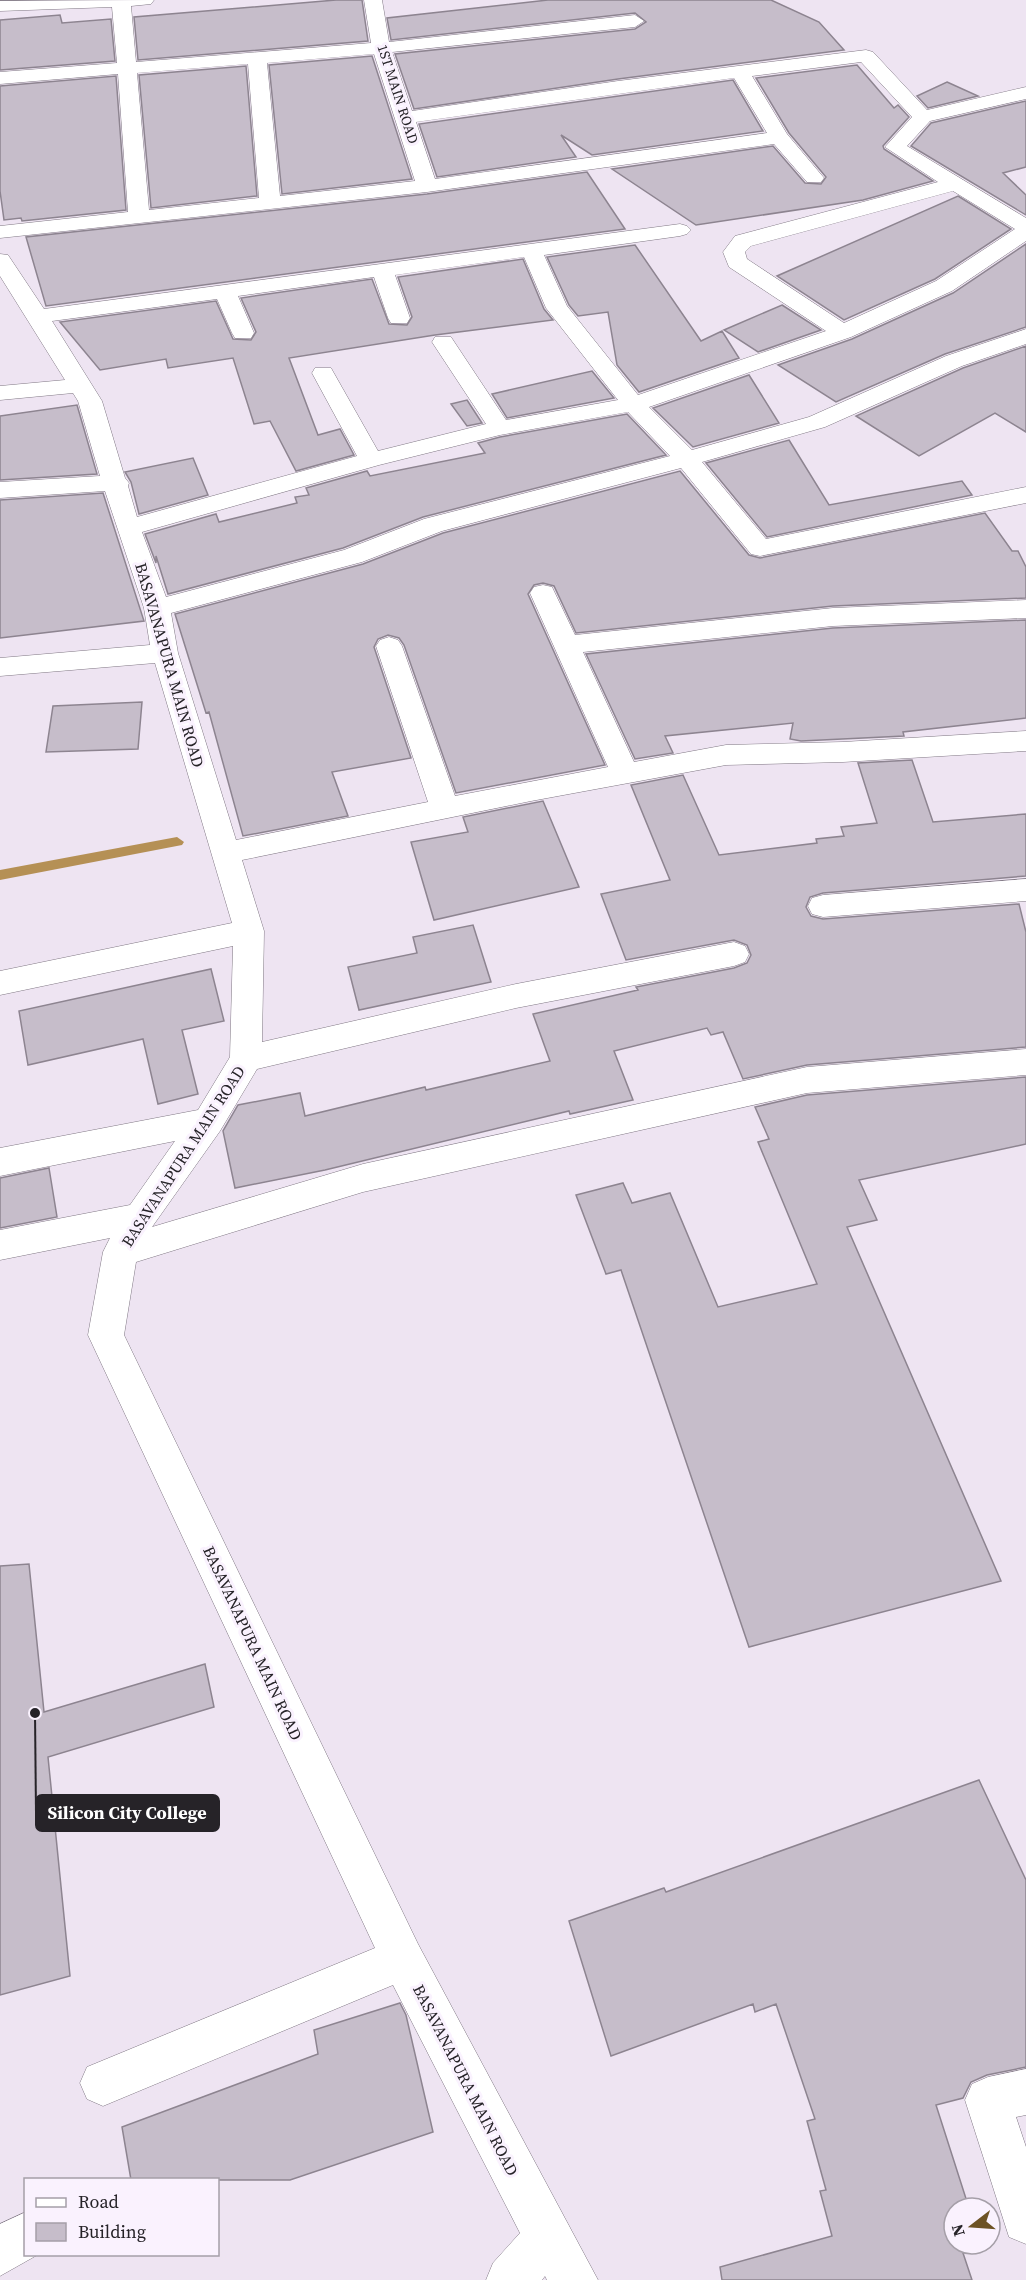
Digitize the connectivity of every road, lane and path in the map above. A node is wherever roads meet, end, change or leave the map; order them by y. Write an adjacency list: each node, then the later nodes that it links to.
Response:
1 (145, 0): 3 (street)
2 (373, 0): 6 (street, 1ST MAIN ROAD)
3 (121, 1): 4 (street); 8 (street)
4 (0, 6)
5 (634, 21): 6 (street)
6 (381, 48): 7 (street); 13 (street, 1ST MAIN ROAD)
7 (257, 57): 8 (street); 18 (street)
8 (125, 68): 10 (street); 19 (street)
9 (739, 71): 12 (street); 13 (street); 14 (street)
10 (0, 78)
11 (1026, 93): 12 (street)
12 (916, 112): 16 (street)
13 (406, 118): 17 (street, 1ST MAIN ROAD)
14 (779, 137): 15 (street); 17 (street)
15 (814, 178)
16 (955, 184): 20 (street); 29 (street)
17 (427, 186): 18 (street)
18 (270, 204): 19 (street)
19 (140, 216): 22 (street)
20 (1026, 229): 29 (street)
21 (680, 230): 23 (street)
22 (0, 232)
23 (531, 250): 25 (street); 36 (street)
24 (0, 260): 27 (street, BASAVANAPURA MAIN ROAD)
25 (383, 272): 26 (street); 28 (street)
26 (225, 292): 27 (street); 30 (street)
27 (38, 316): 35 (street, BASAVANAPURA MAIN ROAD)
28 (399, 318)
29 (843, 332): 36 (street)
30 (243, 333)
31 (1026, 336): 38 (street)
32 (443, 342): 37 (street)
33 (323, 373): 39 (street)
34 (0, 393): 35 (street)
35 (88, 400): 40 (street, BASAVANAPURA MAIN ROAD)
36 (633, 404): 37 (street); 38 (street)
37 (500, 428): 39 (street)
38 (687, 459): 42 (street); 45 (street)
39 (371, 460): 43 (street)
40 (117, 483): 41 (street); 43 (street, BASAVANAPURA MAIN ROAD)
41 (0, 490)
42 (1026, 495)
43 (128, 528): 45 (street, BASAVANAPURA MAIN ROAD)
44 (543, 593): 47 (street)
45 (157, 609): 49 (street, BASAVANAPURA MAIN ROAD)
46 (1026, 609): 47 (street)
47 (566, 645): 52 (street)
48 (388, 646): 53 (street)
49 (165, 653): 50 (street); 54 (street, BASAVANAPURA MAIN ROAD)
50 (0, 667)
51 (1026, 741): 52 (street)
52 (625, 774): 53 (street)
53 (445, 809): 54 (street)
54 (226, 853): 57 (street, BASAVANAPURA MAIN ROAD)
55 (1026, 890): 56 (street)
56 (823, 906)
57 (249, 931): 59 (street); 60 (street, BASAVANAPURA MAIN ROAD)
58 (734, 954): 60 (street)
59 (0, 983)
60 (246, 1059): 62 (street, BASAVANAPURA MAIN ROAD)
61 (1026, 1062): 66 (street)
62 (208, 1121): 63 (street); 64 (street, BASAVANAPURA MAIN ROAD)
63 (0, 1162)
64 (140, 1217): 65 (street); 66 (street, BASAVANAPURA MAIN ROAD)
65 (0, 1245)
66 (120, 1252): 67 (street, BASAVANAPURA MAIN ROAD)
67 (403, 1959): 68 (street); 72 (street, BASAVANAPURA MAIN ROAD)
68 (103, 2083)
69 (1026, 2092): 70 (street)
70 (1026, 2220)
71 (24, 2236): 73 (street)
72 (548, 2238): 74 (street); 75 (street, BASAVANAPURA MAIN ROAD)
73 (0, 2252)
74 (510, 2280)
75 (574, 2280)

